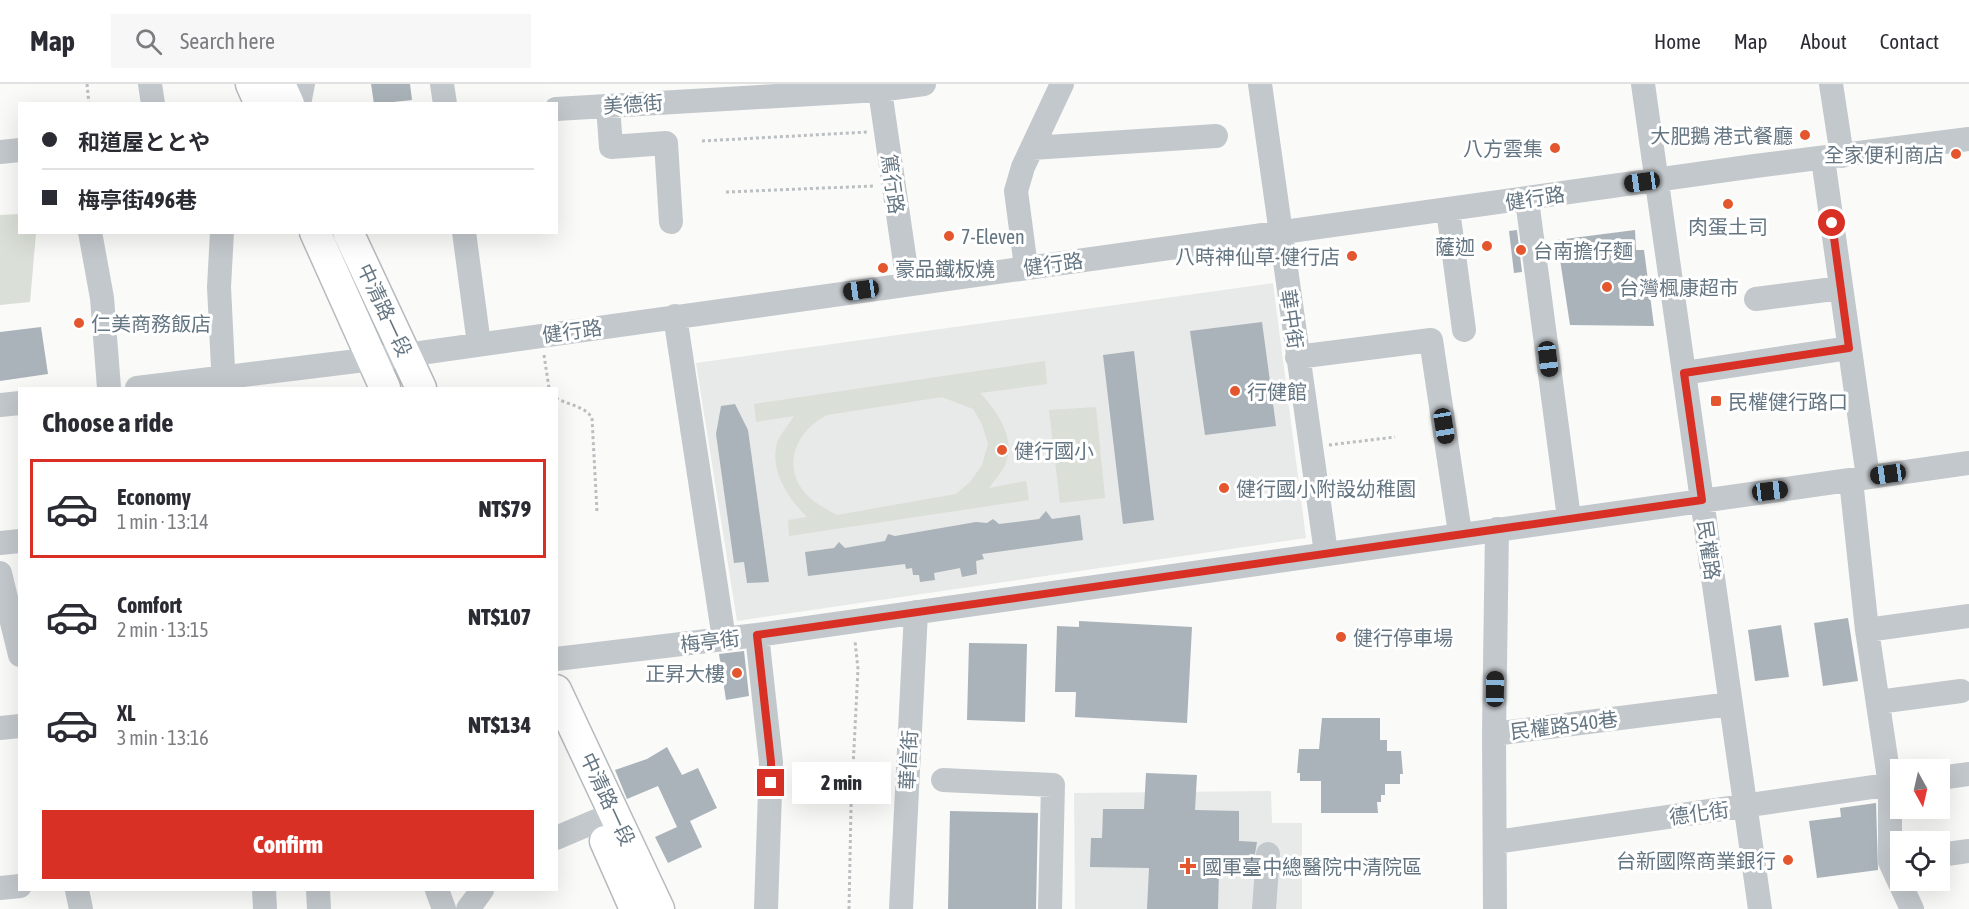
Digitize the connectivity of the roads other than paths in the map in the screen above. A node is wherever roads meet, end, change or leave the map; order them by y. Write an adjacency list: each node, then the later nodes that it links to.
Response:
1 (150, 84): 13 (street)
2 (251, 84): 14 (main road)
3 (280, 84): 15 (main road)
4 (303, 84): 16 (street)
5 (442, 84): 17 (street)
6 (924, 84): 11 (street, 美德街)
7 (1062, 84): 22 (street)
8 (1260, 84): 35 (street, 華中街)
9 (1643, 84): 26 (street, 民權路)
10 (1831, 84): 25 (street)
11 (879, 87): 12 (street, 美德街); 37 (street, 篤行路)
12 (654, 93): 18 (street, 美德街)
13 (153, 102)
14 (259, 102)
15 (288, 102)
16 (299, 102)
17 (445, 102)
18 (608, 106): 19 (street, 美德街); 29 (street)
19 (558, 109)
20 (1216, 136): 22 (street)
21 (1969, 139): 25 (street, 健行路)
22 (1032, 148): 36 (street)
23 (18, 150): 24 (street)
24 (0, 152)
25 (1832, 157): 26 (street, 健行路); 38 (street)
26 (1657, 180): 27 (street, 健行路); 47 (street, 民權路)
27 (1527, 200): 28 (street, 健行路); 59 (street)
28 (1448, 210): 35 (street, 健行路); 41 (street)
29 (671, 222)
30 (90, 234): 50 (street)
31 (222, 234): 49 (street)
32 (316, 234): 46 (main road, 中清路一段)
33 (349, 234): 44 (main road, 中清路一段)
34 (464, 234): 42 (street)
35 (1281, 234): 36 (street, 健行路); 45 (street, 華中街)
36 (1026, 267): 37 (street, 健行路)
37 (908, 283): 40 (street, 健行路)
38 (1841, 288): 39 (street); 43 (street)
39 (1756, 299)
40 (675, 316): 42 (street, 健行路); 70 (street)
41 (1464, 330)
42 (479, 344): 44 (street, 健行路)
43 (1849, 348): 47 (street); 57 (street)
44 (406, 355): 46 (street, 健行路); 53 (main road, 中清路一段)
45 (1298, 357): 61 (street); 64 (street, 華中街)
46 (371, 359): 48 (street, 健行路); 52 (main road, 中清路一段)
47 (1684, 373): 58 (street, 民權路)
48 (277, 380): 49 (street, 健行路)
49 (224, 383): 51 (street, 健行路)
50 (110, 387)
51 (154, 387)
52 (385, 387)
53 (421, 387)
54 (18, 403): 55 (street)
55 (0, 405)
56 (1969, 463): 57 (street, 梅亭街)
57 (1859, 479): 58 (street, 梅亭街); 68 (street)
58 (1702, 500): 59 (street, 梅亭街); 76 (street, 民權路)
59 (1569, 518): 60 (street, 梅亭街)
60 (1497, 529): 61 (street, 梅亭街); 79 (street, 民權路540巷)
61 (1460, 533): 64 (street, 梅亭街)
62 (18, 541): 63 (street)
63 (0, 543)
64 (1326, 553): 66 (street, 梅亭街)
65 (0, 573): 71 (street)
66 (916, 612): 69 (street, 梅亭街); 109 (street, 華信街)
67 (1969, 616): 68 (street)
68 (1867, 630): 75 (street)
69 (757, 635): 70 (street, 梅亭街); 108 (street)
70 (724, 639): 72 (street, 梅亭街)
71 (18, 646)
72 (558, 659)
73 (1960, 691): 75 (street)
74 (558, 694): 107 (main road, 中清路一段)
75 (1878, 702): 81 (street)
76 (1731, 704): 79 (street, 民權路540巷); 86 (street, 民權路)
77 (18, 726): 78 (street)
78 (0, 728)
79 (1494, 734): 89 (street)
80 (558, 742): 87 (main road, 中清路一段)
81 (1890, 760)
82 (1969, 774): 83 (street)
83 (1950, 777)
84 (943, 780): 110 (street)
85 (1890, 785): 86 (street, 德化街)
86 (1745, 806): 89 (street, 德化街); 113 (street, 民權路)
87 (596, 821): 88 (street); 106 (main road, 中清路一段)
88 (558, 837)
89 (1496, 842): 112 (street)
90 (1969, 851): 92 (street)
91 (1268, 854): 111 (street)
92 (1950, 854)
93 (18, 886): 94 (street)
94 (0, 888)
95 (77, 891): 101 (street)
96 (264, 891): 102 (street)
97 (318, 891): 103 (street)
98 (437, 891): 104 (street)
99 (481, 891): 105 (street)
100 (1906, 891): 114 (street)
101 (81, 909)
102 (265, 909)
103 (319, 909)
104 (444, 909)
105 (468, 909)
106 (635, 909)
107 (659, 909)
108 (766, 909)
109 (901, 909)
110 (1050, 909)
111 (1264, 909)
112 (1495, 909)
113 (1760, 909)
114 (1912, 909)

